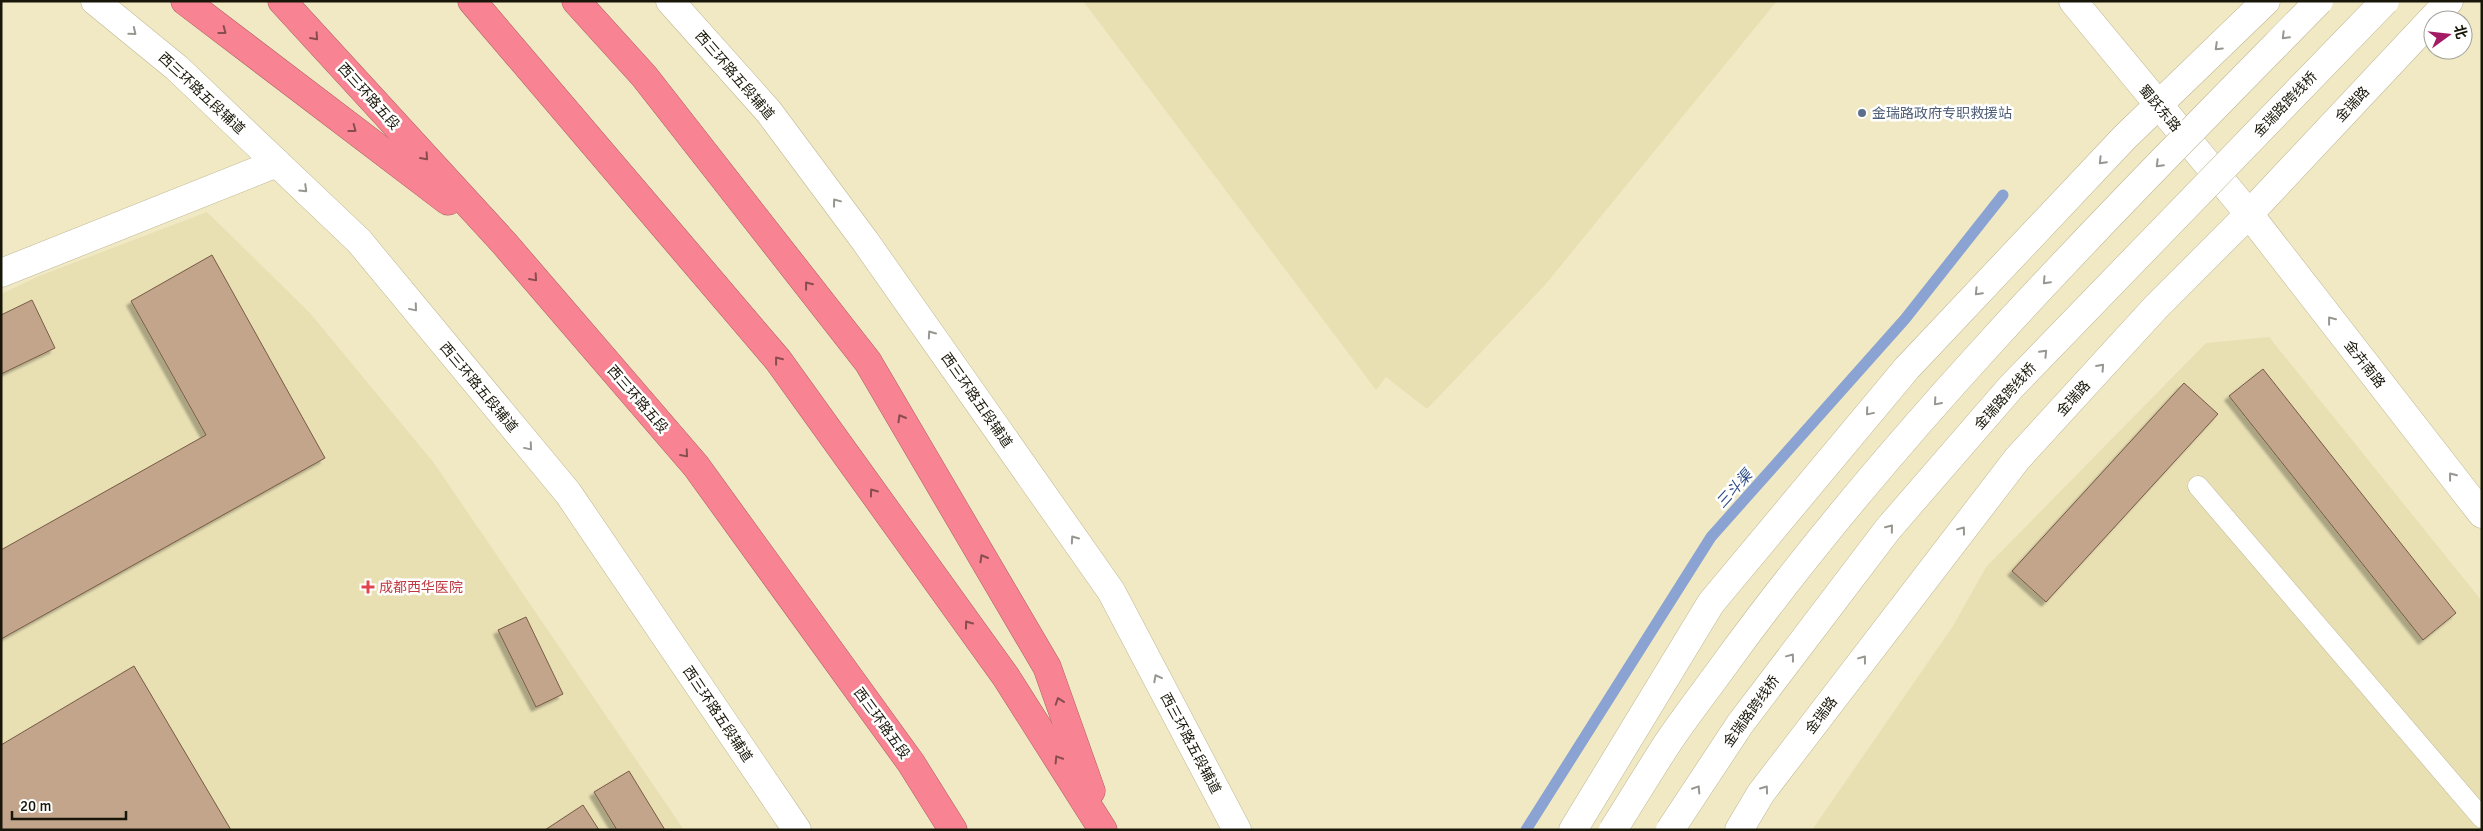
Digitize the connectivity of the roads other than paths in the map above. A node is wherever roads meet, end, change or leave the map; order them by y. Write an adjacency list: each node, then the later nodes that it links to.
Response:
1 (95, 1): 13 (street, 西三环路五段辅道, one-way to 13)
2 (185, 1): 15 (highway, one-way to 15)
3 (282, 1): 15 (highway, 西三环路五段, one-way to 15)
4 (472, 1): 22 (highway, one-way to 4)
5 (576, 1): 22 (highway, one-way to 5)
6 (670, 1): 23 (street, 西三环路五段辅道, one-way to 6)
7 (2073, 1): 12 (street, 蜀跃东路)
8 (2266, 1): 12 (street, one-way to 12)
9 (2319, 1): 25 (street, one-way to 25, bridge)
10 (2385, 1): 26 (street, 金瑞路跨线桥, one-way to 10, bridge)
11 (2449, 1): 14 (street, 金瑞路)
12 (2158, 106): 14 (street, 蜀跃东路); 24 (street, one-way to 24)
13 (277, 163): 16 (street); 20 (street, 西三环路五段辅道, one-way to 20)
14 (2249, 214): 18 (street, 金卉南路, one-way to 14); 27 (street, 金瑞路, one-way to 14)
15 (504, 243): 21 (highway, 西三环路五段, one-way to 21)
16 (1, 273)
17 (2198, 486): 19 (lane)
18 (2482, 514)
19 (2482, 818)
20 (797, 830)
21 (953, 830)
22 (1104, 830)
23 (1237, 830)
24 (1573, 830)
25 (1613, 830)
26 (1670, 830)
27 (1739, 830)

